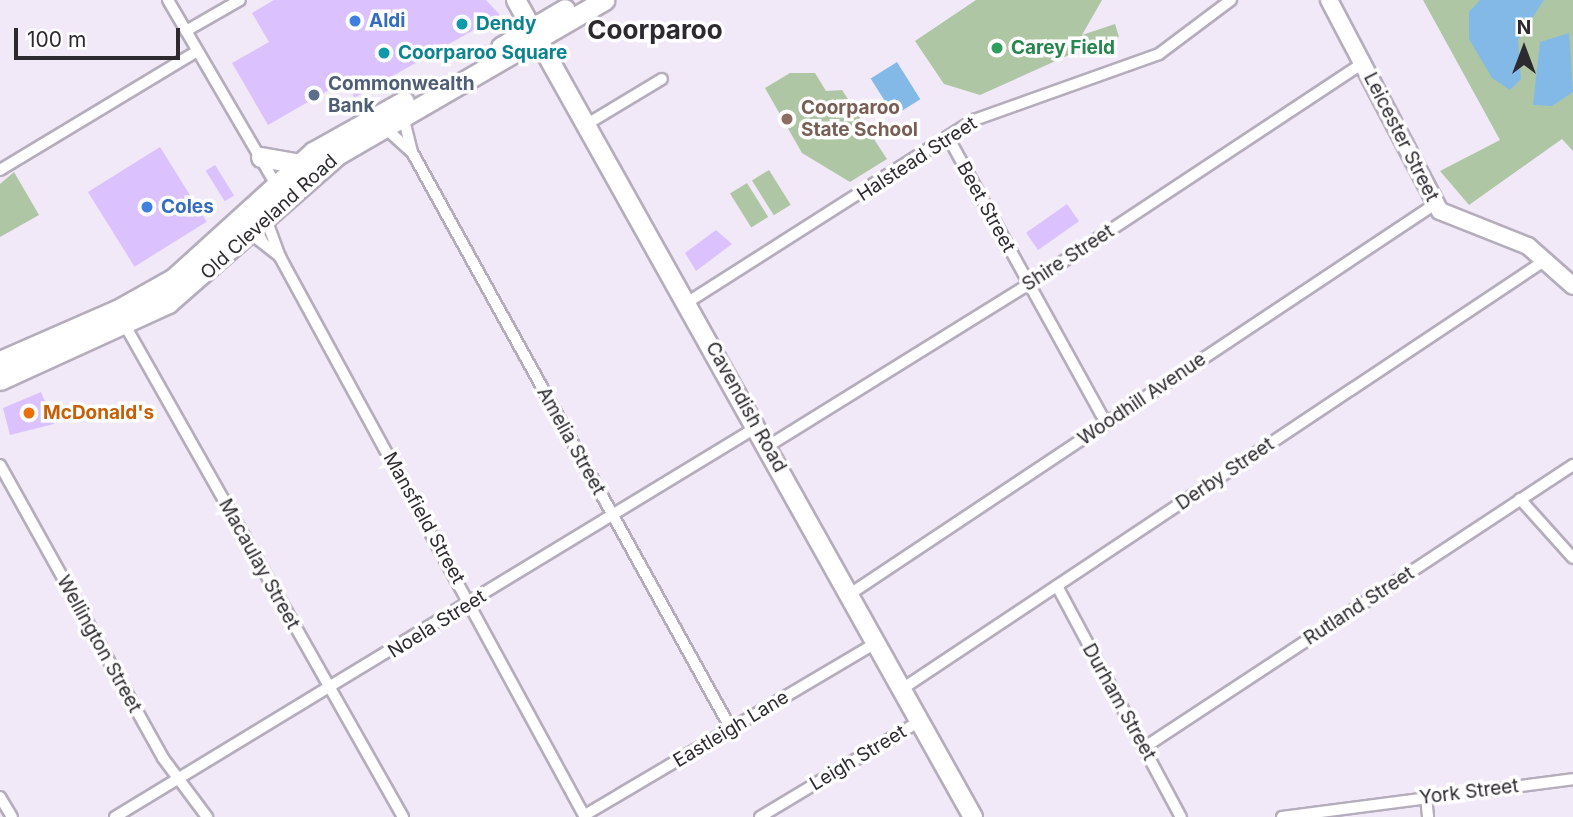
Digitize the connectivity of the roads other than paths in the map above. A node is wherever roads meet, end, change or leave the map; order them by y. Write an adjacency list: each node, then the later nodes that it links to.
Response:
1 (168, 0): 8 (street)
2 (240, 0): 8 (street)
3 (516, 0): 9 (main road, Cavendish Road)
4 (580, 0): 9 (highway, Old Cleveland Road)
5 (604, 0): 9 (highway, Old Cleveland Road)
6 (1231, 0): 16 (street, Halstead Street)
7 (1329, 0): 11 (street, Leicester Street)
8 (186, 31): 10 (street)
9 (537, 34): 13 (highway, Old Cleveland Road); 14 (main road, Cavendish Road); 19 (highway, Old Cleveland Road)
10 (197, 51): 18 (street); 20 (street)
11 (1363, 63): 22 (street, Leicester Street); 27 (street, Shire Street)
12 (662, 79): 14 (street)
13 (403, 116): 15 (highway, Old Cleveland Road); 17 (street, Amelia Street)
14 (589, 123): 29 (main road, Cavendish Road)
15 (384, 127): 17 (street, Amelia Street); 21 (highway, Old Cleveland Road)
16 (948, 137): 27 (street, Beet Street); 29 (street, Halstead Street)
17 (412, 152): 39 (street, Amelia Street)
18 (261, 157): 19 (highway); 21 (street)
19 (299, 164): 21 (highway, Old Cleveland Road)
20 (0, 170)
21 (281, 193): 23 (highway, Old Cleveland Road); 30 (highway, Old Cleveland Road)
22 (1434, 204): 26 (street, Leicester Street); 33 (street, Woodhill Avenue)
23 (267, 219): 24 (highway, Old Cleveland Road); 25 (street, Mansfield Street)
24 (251, 234): 25 (street, Mansfield Street); 30 (highway, Old Cleveland Road)
25 (280, 257): 43 (street, Mansfield Street)
26 (1547, 259): 28 (street, Leicester Street); 41 (street, Derby Street)
27 (1029, 284): 33 (street, Beet Street); 35 (street, Shire Street)
28 (1573, 286)
29 (688, 302): 34 (main road, Cavendish Road)
30 (121, 317): 31 (highway, Old Cleveland Road); 32 (highway, Old Cleveland Road); 46 (street, Macaulay Street)
31 (0, 361)
32 (0, 380)
33 (1106, 423): 42 (street, Woodhill Avenue)
34 (757, 427): 35 (main road, Cavendish Road); 39 (street, Noela Street)
35 (768, 446): 42 (main road, Cavendish Road)
36 (0, 465): 50 (street, Wellington Street)
37 (1573, 465): 38 (street, Rutland Street)
38 (1520, 499): 40 (street); 49 (street, Rutland Street)
39 (612, 515): 43 (street, Noela Street); 48 (street, Amelia Street)
40 (1573, 558)
41 (1056, 586): 45 (street, Derby Street); 49 (street, Durham Street)
42 (850, 594): 44 (main road, Cavendish Road)
43 (471, 603): 46 (street, Noela Street); 55 (street, Mansfield Street)
44 (877, 642): 45 (main road, Cavendish Road); 48 (street, Eastleigh Lane)
45 (902, 689): 47 (main road, Cavendish Road)
46 (328, 691): 50 (street, Noela Street); 59 (street, Macaulay Street)
47 (920, 721): 54 (street, Leigh Street); 61 (main road, Cavendish Road)
48 (731, 729): 55 (street, Eastleigh Lane)
49 (1145, 747): 62 (street, Durham Street)
50 (180, 779): 57 (street, Noela Street); 58 (street, Wellington Street)
51 (1573, 779): 53 (street, York Street)
52 (0, 797): 56 (street)
53 (1426, 797): 63 (street, York Street); 64 (street)
54 (773, 814): 60 (street, Leigh Street)
55 (585, 816)
56 (12, 817)
57 (115, 817)
58 (207, 817)
59 (403, 817)
60 (760, 817)
61 (973, 817)
62 (1181, 817)
63 (1282, 817)
64 (1427, 817)

